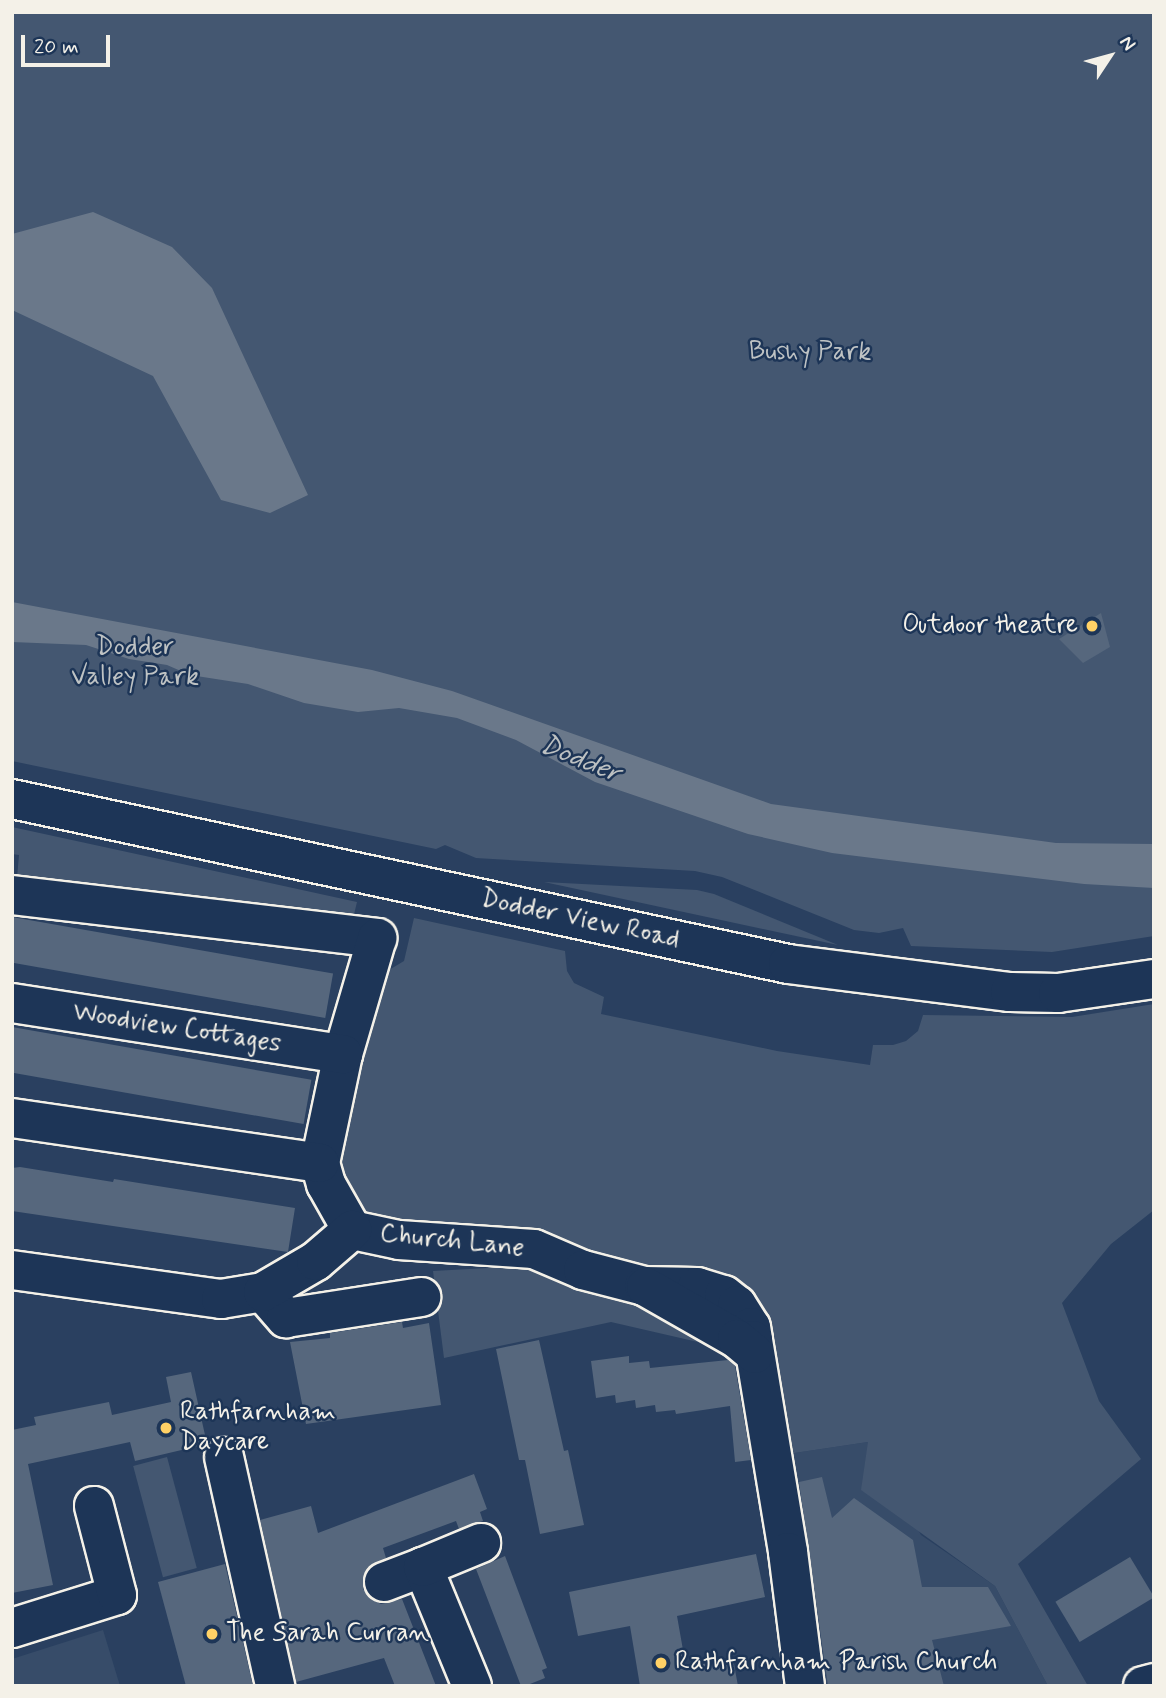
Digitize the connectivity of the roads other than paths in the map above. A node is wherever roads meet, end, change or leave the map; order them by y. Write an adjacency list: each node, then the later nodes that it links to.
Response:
1 (12, 799): 3 (street, Dodder View Road)
2 (12, 895): 5 (street)
3 (1154, 979)
4 (12, 1003): 5 (street, Woodview Cottages)
5 (343, 1054): 7 (street)
6 (12, 1118): 7 (street)
7 (320, 1163): 8 (street, Church Lane)
8 (352, 1230): 10 (street); 21 (street, Church Lane)
9 (12, 1270): 10 (street)
10 (263, 1292): 11 (street)
11 (421, 1297)
12 (224, 1457): 19 (street)
13 (94, 1506): 17 (street)
14 (481, 1543): 15 (street)
15 (423, 1567): 16 (street); 20 (street)
16 (384, 1583)
17 (12, 1628)
18 (1154, 1683): 22 (street)
19 (275, 1686)
20 (472, 1686)
21 (805, 1686)
22 (1143, 1686)

